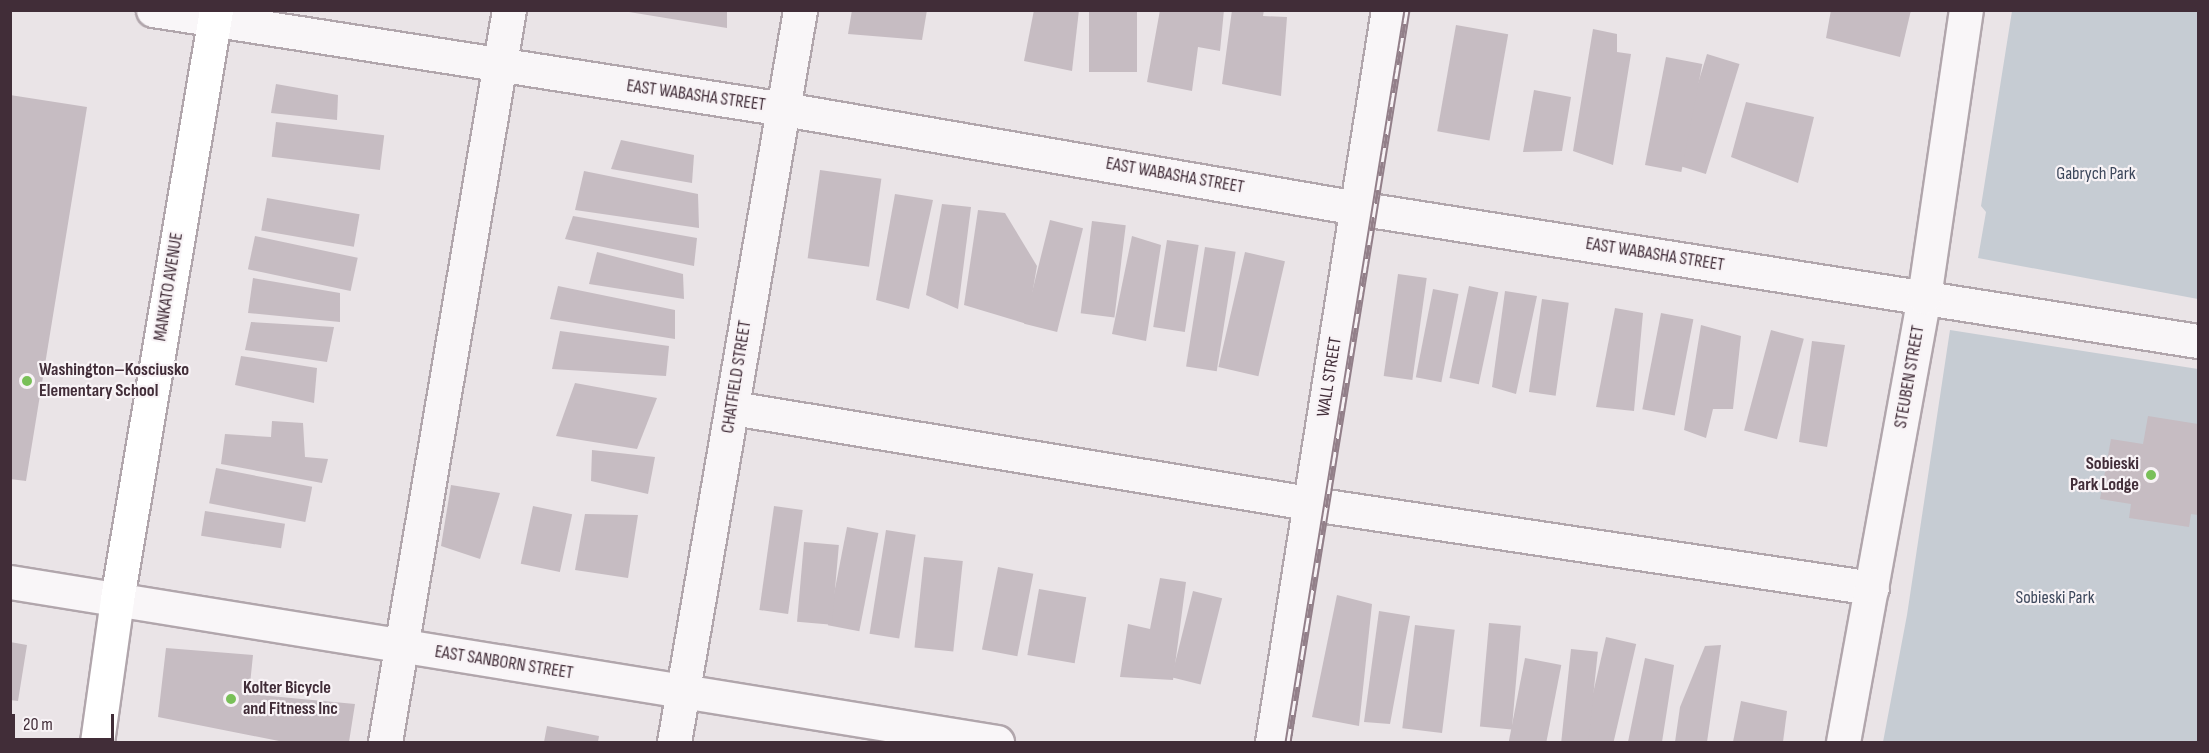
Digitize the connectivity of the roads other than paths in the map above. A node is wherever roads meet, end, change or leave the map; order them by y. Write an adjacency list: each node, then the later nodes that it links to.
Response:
1 (153, 10): 6 (street, EAST WABASHA STREET)
2 (509, 10): 7 (street)
3 (800, 10): 8 (street, CHATFIELD STREET)
4 (1388, 10): 9 (street, WALL STREET)
5 (1966, 10): 10 (street, STEUBEN STREET)
6 (215, 16): 7 (street, EAST WABASHA STREET); 16 (main road, MANKATO AVENUE)
7 (500, 65): 8 (street, EAST WABASHA STREET); 17 (street)
8 (784, 109): 9 (street, EAST WABASHA STREET); 12 (street, CHATFIELD STREET)
9 (1357, 208): 10 (street, EAST WABASHA STREET); 13 (street, WALL STREET)
10 (1924, 297): 11 (street, EAST WABASHA STREET); 15 (street, STEUBEN STREET)
11 (2199, 340)
12 (733, 408): 13 (street); 18 (street, CHATFIELD STREET)
13 (1310, 503): 15 (street); 23 (street, WALL STREET)
14 (10, 582): 16 (street, EAST SANBORN STREET)
15 (1872, 588): 24 (street, STEUBEN STREET)
16 (117, 599): 17 (street, EAST SANBORN STREET); 19 (main road, MANKATO AVENUE)
17 (399, 646): 18 (street, EAST SANBORN STREET); 20 (street)
18 (683, 693): 21 (street, CHATFIELD STREET); 22 (street, EAST SANBORN STREET)
19 (97, 742)
20 (384, 742)
21 (674, 742)
22 (997, 742)
23 (1272, 742)
24 (1843, 742)

